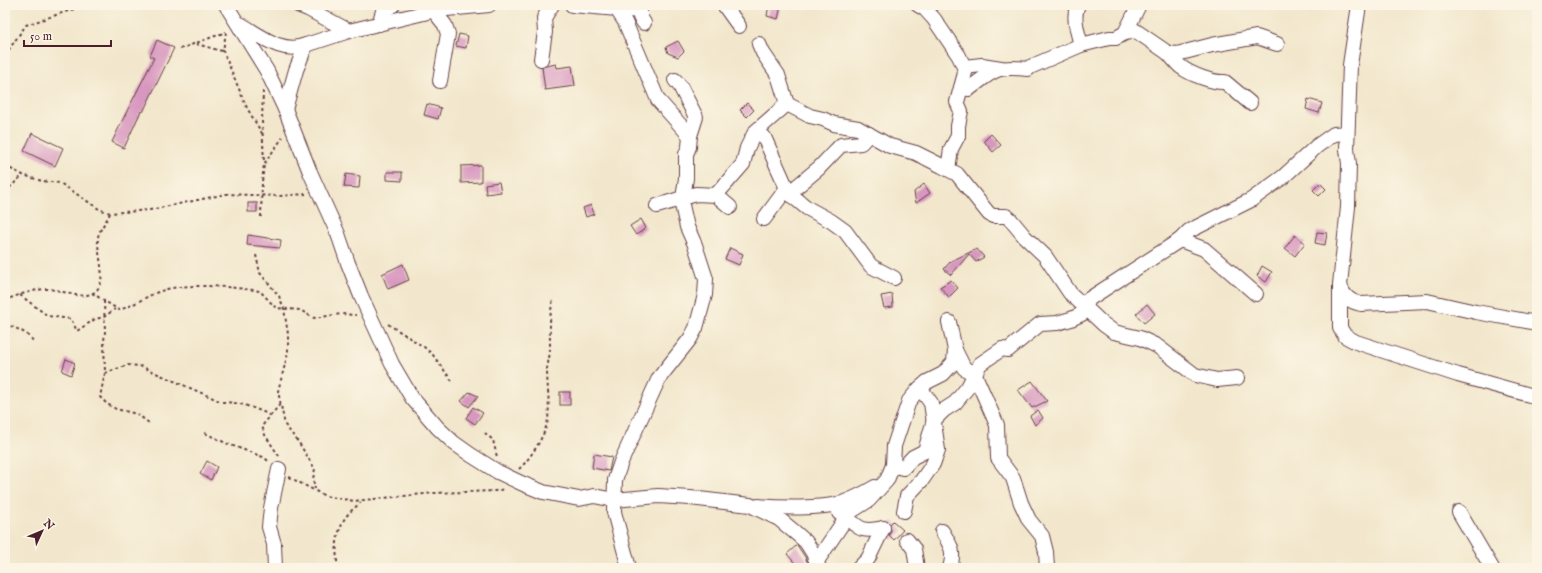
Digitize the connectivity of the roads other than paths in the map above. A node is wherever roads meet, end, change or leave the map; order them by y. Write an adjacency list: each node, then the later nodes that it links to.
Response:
1 (226, 5): 16 (street)
2 (298, 5): 18 (street)
3 (393, 5): 15 (street)
4 (489, 5): 13 (street)
5 (552, 5): 25 (street)
6 (572, 5): 12 (street)
7 (724, 5): 17 (street)
8 (918, 5): 26 (street)
9 (1078, 5): 23 (street)
10 (1139, 5): 19 (street)
11 (1359, 5): 35 (street)
12 (615, 7): 14 (street); 34 (street)
13 (434, 11): 15 (street); 29 (street)
14 (641, 13)
15 (379, 24): 18 (street)
16 (239, 26): 22 (street); 33 (street)
17 (739, 26)
18 (349, 31): 22 (street)
19 (1125, 33): 23 (street); 24 (street)
20 (760, 44): 32 (street)
21 (1277, 44): 24 (street)
22 (306, 45): 33 (street)
23 (1081, 45): 27 (street)
24 (1168, 52): 31 (street)
25 (541, 59)
26 (964, 67): 27 (street); 30 (street)
27 (1001, 68): 30 (street)
28 (675, 80): 34 (street)
29 (440, 81)
30 (961, 88): 38 (street)
31 (1250, 103)
32 (787, 104): 36 (street); 40 (street)
33 (287, 114): 61 (street)
34 (686, 132): 41 (street)
35 (1347, 133): 45 (street); 47 (street)
36 (869, 134): 38 (street); 39 (street)
37 (764, 137): 39 (street)
38 (948, 169): 49 (street)
39 (788, 190): 44 (street); 46 (street)
40 (716, 195): 41 (street); 43 (street)
41 (683, 197): 42 (street); 61 (street)
42 (657, 206)
43 (730, 207)
44 (764, 219)
45 (1180, 240): 48 (street); 49 (street)
46 (894, 278)
47 (1340, 285): 51 (street); 56 (street)
48 (1256, 294)
49 (1085, 307): 53 (street); 54 (street)
50 (949, 322): 52 (street)
51 (1537, 323)
52 (956, 350): 53 (street); 55 (street)
53 (975, 375): 57 (street); 75 (street)
54 (1237, 378)
55 (920, 388): 57 (street); 58 (street)
56 (1537, 397)
57 (934, 420): 58 (street); 64 (street)
58 (893, 465): 60 (street)
59 (278, 467): 70 (street)
60 (887, 480): 63 (street); 66 (street)
61 (614, 500): 62 (street); 71 (street)
62 (750, 505): 63 (street); 69 (street)
63 (825, 505): 66 (street)
64 (904, 511)
65 (1458, 512): 76 (street)
66 (847, 517): 69 (street); 72 (street)
67 (942, 531): 74 (street)
68 (907, 540): 73 (street)
69 (818, 564)
70 (275, 568)
71 (629, 568)
72 (858, 568)
73 (917, 568)
74 (950, 568)
75 (1047, 568)
76 (1492, 568)

